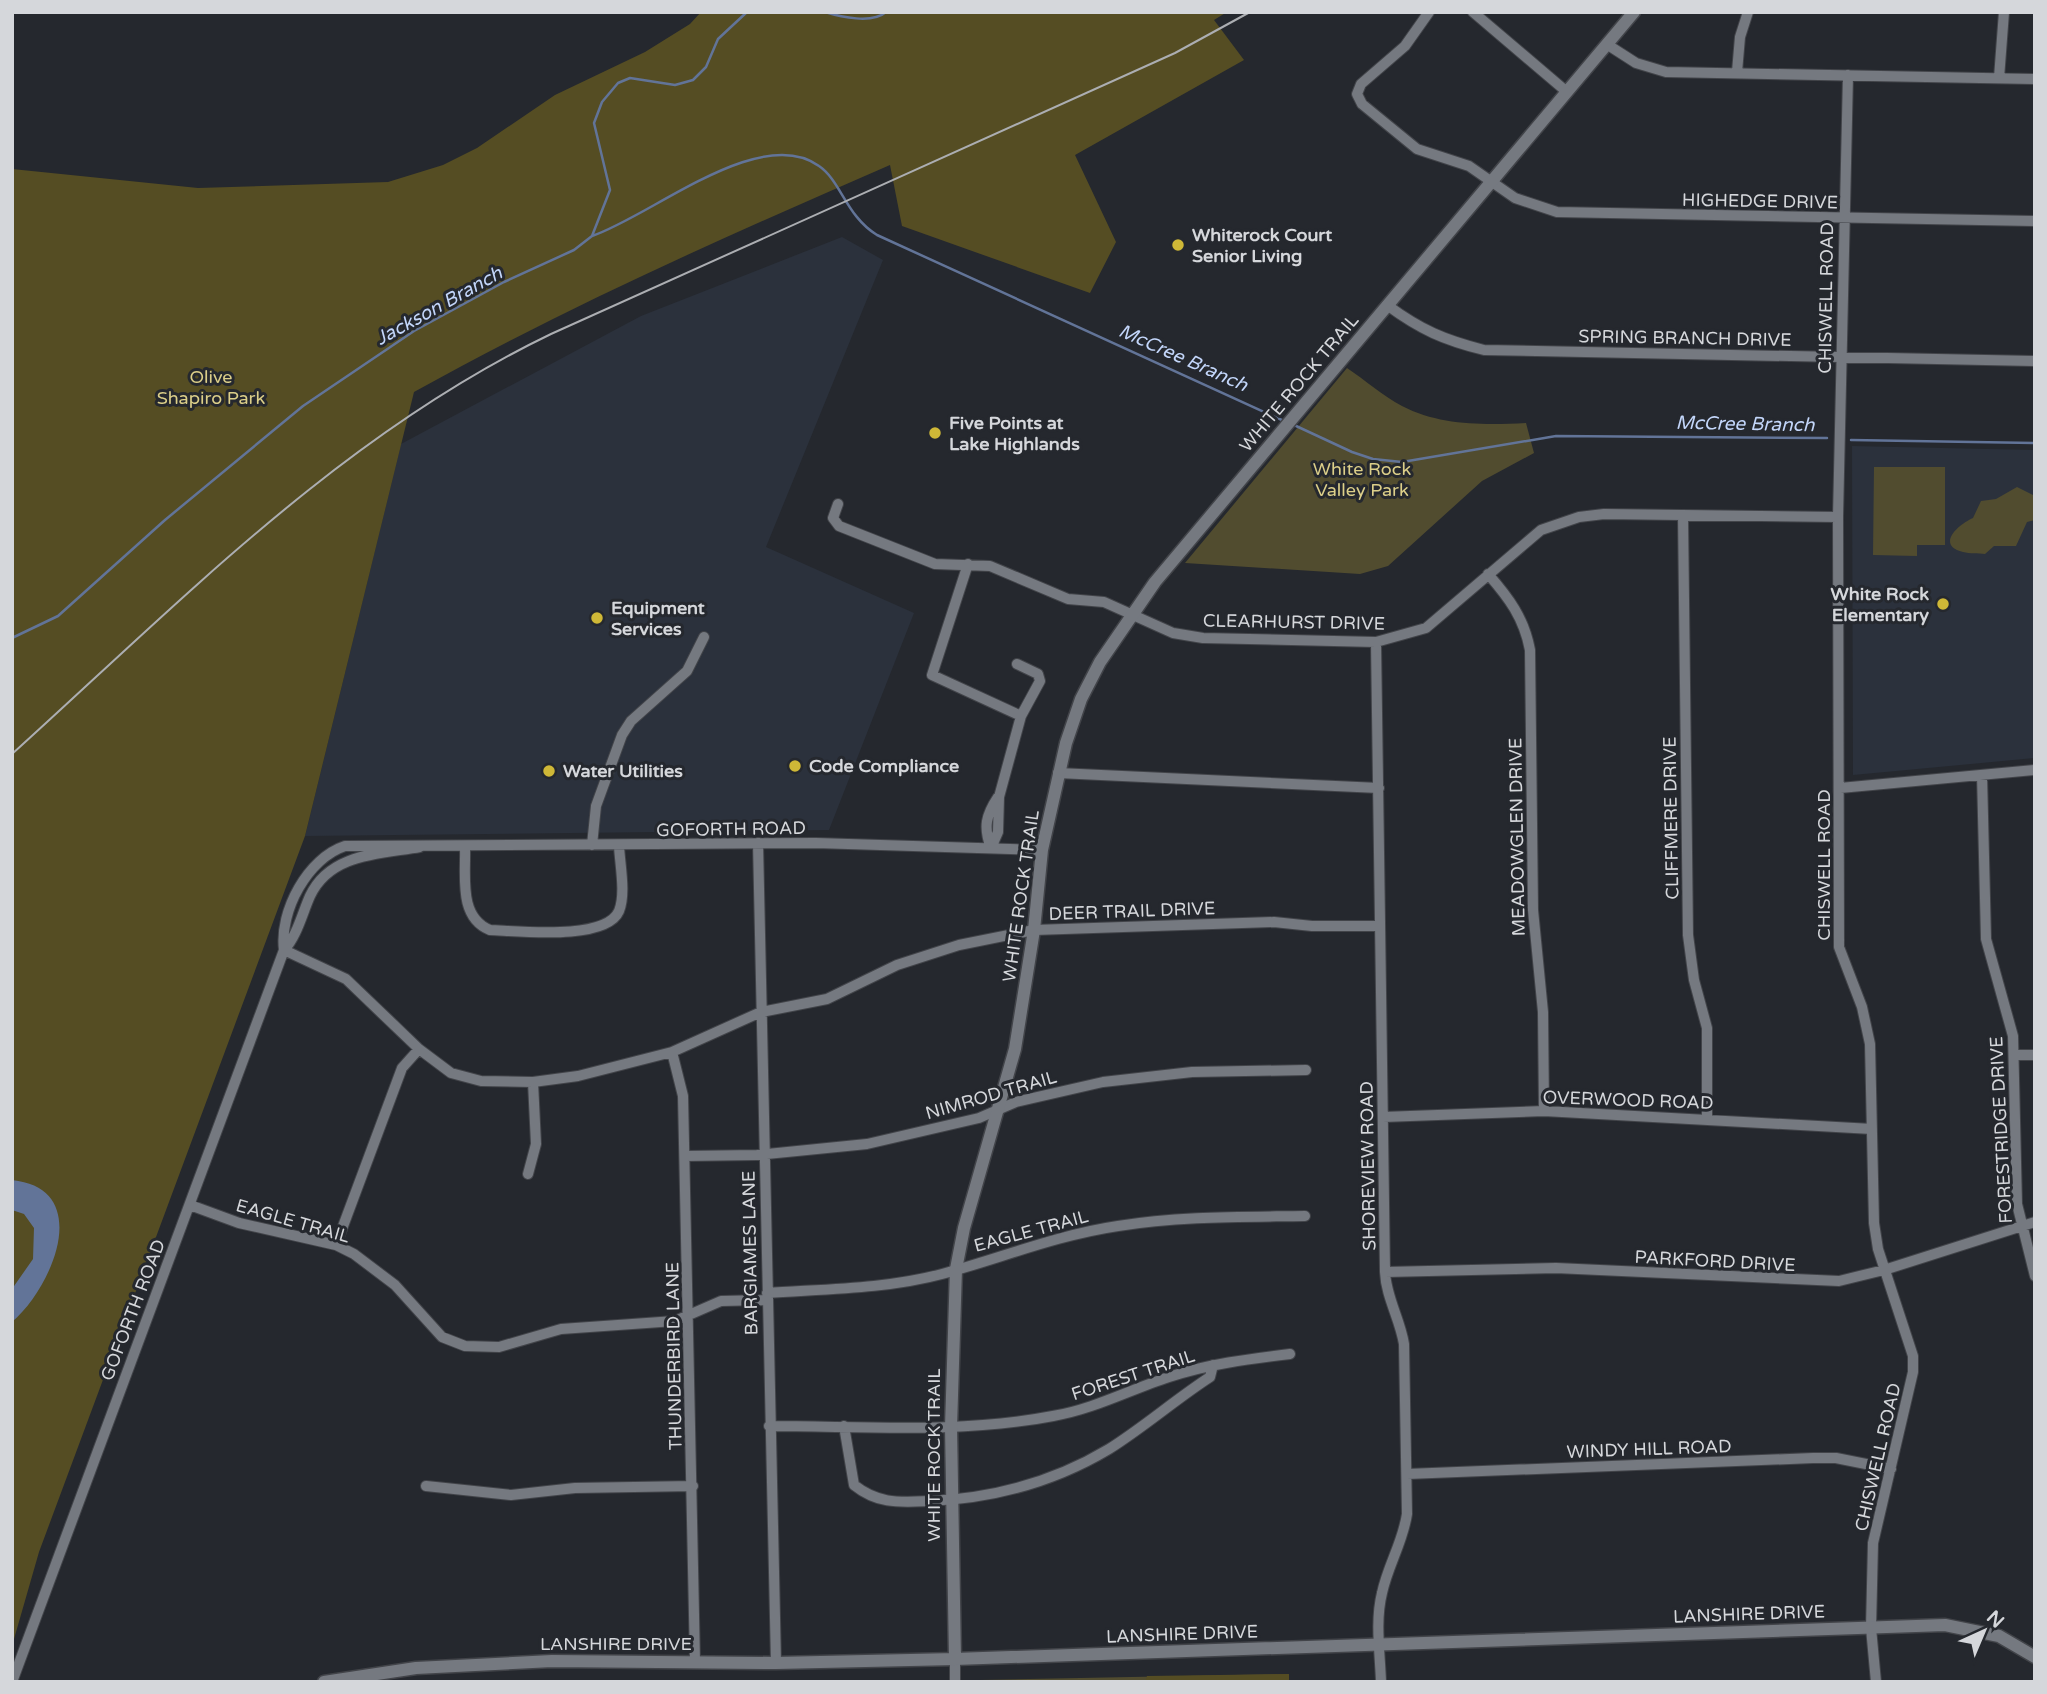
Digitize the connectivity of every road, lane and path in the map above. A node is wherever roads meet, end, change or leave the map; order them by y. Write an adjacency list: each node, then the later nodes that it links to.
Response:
1 (1429, 12): 12 (street, HIGHEDGE DRIVE)
2 (1473, 12): 11 (street)
3 (1634, 12): 6 (street, WHITE ROCK TRAIL)
4 (1748, 12): 7 (street)
5 (2004, 12): 9 (street)
6 (1608, 45): 7 (street); 11 (street, WHITE ROCK TRAIL)
7 (1737, 72): 8 (street)
8 (1848, 75): 9 (street); 13 (street, CHISWELL ROAD)
9 (1998, 78): 10 (street)
10 (2035, 79)
11 (1567, 92): 12 (street, WHITE ROCK TRAIL)
12 (1492, 182): 13 (street, HIGHEDGE DRIVE); 15 (street, WHITE ROCK TRAIL)
13 (1843, 218): 14 (street, HIGHEDGE DRIVE); 16 (street, CHISWELL ROAD)
14 (2035, 221)
15 (1387, 305): 16 (street, SPRING BRANCH DRIVE); 23 (street, WHITE ROCK TRAIL)
16 (1840, 358): 17 (street, SPRING BRANCH DRIVE); 20 (street, CHISWELL ROAD)
17 (2035, 361)
18 (838, 504): 21 (street, CLEARHURST DRIVE)
19 (1682, 515): 20 (street, CLEARHURST DRIVE); 22 (street, CLEARHURST DRIVE); 53 (street, CLIFFMERE DRIVE)
20 (1838, 517): 32 (street, CHISWELL ROAD)
21 (968, 564): 23 (street, CLEARHURST DRIVE); 27 (street)
22 (1488, 574): 25 (street, CLEARHURST DRIVE); 51 (street, MEADOWGLEN DRIVE)
23 (1131, 614): 25 (street, CLEARHURST DRIVE); 29 (street, WHITE ROCK TRAIL)
24 (704, 637): 34 (street)
25 (1376, 642): 31 (street, SHOREVIEW ROAD)
26 (1017, 664): 27 (street)
27 (1021, 716): 38 (street)
28 (2035, 770): 30 (street)
29 (1058, 773): 31 (street); 39 (street, WHITE ROCK TRAIL)
30 (1982, 775): 32 (street); 46 (street, FORESTRIDGE DRIVE)
31 (1379, 788): 40 (street, SHOREVIEW ROAD)
32 (1840, 788): 54 (street, CHISWELL ROAD)
33 (758, 843): 35 (street, GOFORTH ROAD); 38 (street, GOFORTH ROAD); 43 (street, BARGIAMES LANE)
34 (592, 845): 35 (street, GOFORTH ROAD); 37 (street, GOFORTH ROAD)
35 (619, 846): 37 (street)
36 (420, 847): 37 (street, GOFORTH ROAD); 42 (street, GOFORTH ROAD); 42 (street, GOFORTH ROAD)
37 (465, 847)
38 (991, 848): 39 (street, GOFORTH ROAD)
39 (1042, 850): 41 (street, WHITE ROCK TRAIL)
40 (1380, 926): 41 (street, DEER TRAIL DRIVE); 52 (street, SHOREVIEW ROAD)
41 (1034, 930): 43 (street, DEER TRAIL DRIVE); 50 (street, WHITE ROCK TRAIL)
42 (284, 950): 44 (street, DEER TRAIL DRIVE); 58 (street, GOFORTH ROAD)
43 (761, 1012): 45 (street, DEER TRAIL DRIVE); 55 (street, BARGIAMES LANE)
44 (419, 1049): 49 (street, DEER TRAIL DRIVE); 62 (street)
45 (672, 1052): 49 (street, DEER TRAIL DRIVE); 56 (street, THUNDERBIRD LANE)
46 (2014, 1055): 47 (street); 61 (street, FORESTRIDGE DRIVE)
47 (2035, 1055)
48 (1306, 1070): 50 (street, NIMROD TRAIL)
49 (533, 1082): 57 (street)
50 (998, 1110): 55 (street, NIMROD TRAIL); 63 (street, WHITE ROCK TRAIL)
51 (1544, 1111): 52 (street, OVERWOOD ROAD); 53 (street, OVERWOOD ROAD)
52 (1384, 1117): 65 (street, SHOREVIEW ROAD)
53 (1707, 1118): 54 (street, OVERWOOD ROAD)
54 (1872, 1129): 64 (street, CHISWELL ROAD)
55 (764, 1153): 56 (street, NIMROD TRAIL); 67 (street, BARGIAMES LANE)
56 (685, 1156): 68 (street, THUNDERBIRD LANE)
57 (528, 1174)
58 (190, 1205): 62 (street, EAGLE TRAIL); 85 (street, GOFORTH ROAD)
59 (1305, 1216): 63 (street, EAGLE TRAIL)
60 (2035, 1222): 61 (street, PARKFORD DRIVE)
61 (2020, 1226): 64 (street, PARKFORD DRIVE); 66 (street, FORESTRIDGE DRIVE)
62 (336, 1245): 68 (street, EAGLE TRAIL)
63 (956, 1269): 67 (street, EAGLE TRAIL); 73 (street, WHITE ROCK TRAIL)
64 (1885, 1270): 65 (street, PARKFORD DRIVE); 74 (street, CHISWELL ROAD)
65 (1385, 1272): 75 (street, SHOREVIEW ROAD)
66 (2035, 1276)
67 (767, 1297): 68 (street, EAGLE TRAIL); 71 (street, BARGIAMES LANE)
68 (688, 1315): 77 (street, THUNDERBIRD LANE)
69 (1290, 1354): 70 (street, FOREST TRAIL)
70 (1213, 1365): 73 (street, FOREST TRAIL); 78 (street, FOREST TRAIL)
71 (769, 1426): 72 (street, FOREST TRAIL); 84 (street, BARGIAMES LANE)
72 (844, 1426): 73 (street, FOREST TRAIL); 78 (street, FOREST TRAIL)
73 (951, 1427): 78 (street, WHITE ROCK TRAIL)
74 (1891, 1469): 75 (street, WINDY HILL ROAD); 79 (street, CHISWELL ROAD)
75 (1407, 1474): 80 (street, SHOREVIEW ROAD)
76 (426, 1486): 77 (street)
77 (693, 1486): 83 (street, THUNDERBIRD LANE)
78 (951, 1500): 82 (street, WHITE ROCK TRAIL)
79 (1871, 1628): 80 (street, LANSHIRE DRIVE); 81 (street, LANSHIRE DRIVE); 89 (street, CHISWELL ROAD)
80 (1380, 1645): 82 (street, LANSHIRE DRIVE); 88 (street, SHOREVIEW ROAD)
81 (2035, 1657)
82 (955, 1659): 84 (street, LANSHIRE DRIVE); 87 (street, WHITE ROCK TRAIL)
83 (695, 1662): 84 (street, LANSHIRE DRIVE); 86 (street, LANSHIRE DRIVE)
84 (776, 1663)
85 (12, 1682)
86 (324, 1682)
87 (955, 1682)
88 (1381, 1682)
89 (1876, 1682)

